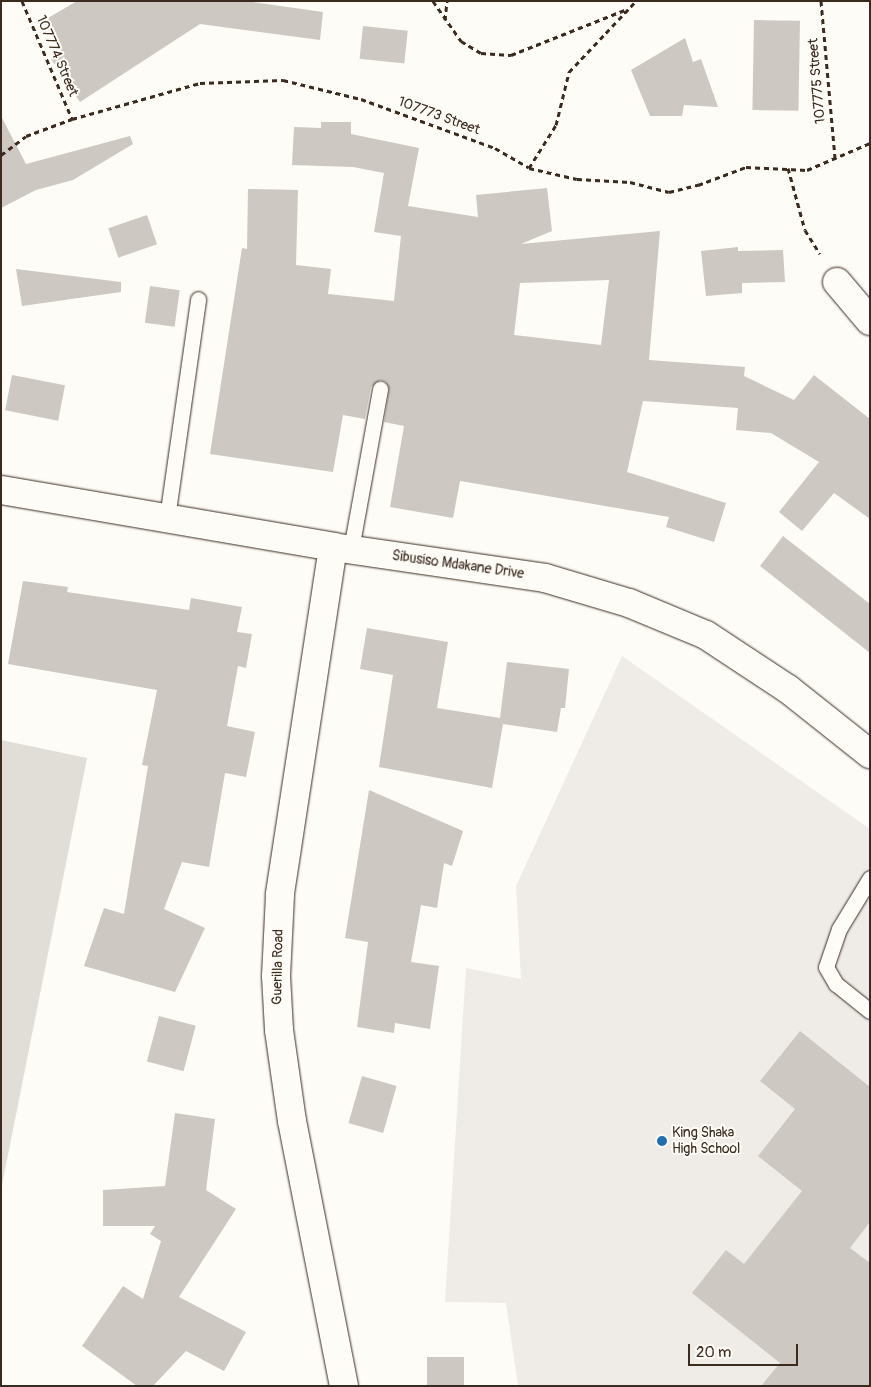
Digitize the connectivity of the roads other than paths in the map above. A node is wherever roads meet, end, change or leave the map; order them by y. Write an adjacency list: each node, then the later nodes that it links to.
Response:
1 (837, 282): 3 (street)
2 (198, 299): 6 (lane)
3 (870, 321)
4 (380, 389): 7 (lane)
5 (1, 490): 6 (street, Sibusiso Mdakane Drive)
6 (167, 518): 7 (street, Sibusiso Mdakane Drive)
7 (342, 548): 8 (street, Sibusiso Mdakane Drive); 11 (street, Guerilla Road)
8 (870, 754)
9 (870, 878): 10 (lane)
10 (870, 1011)
11 (344, 1386)

